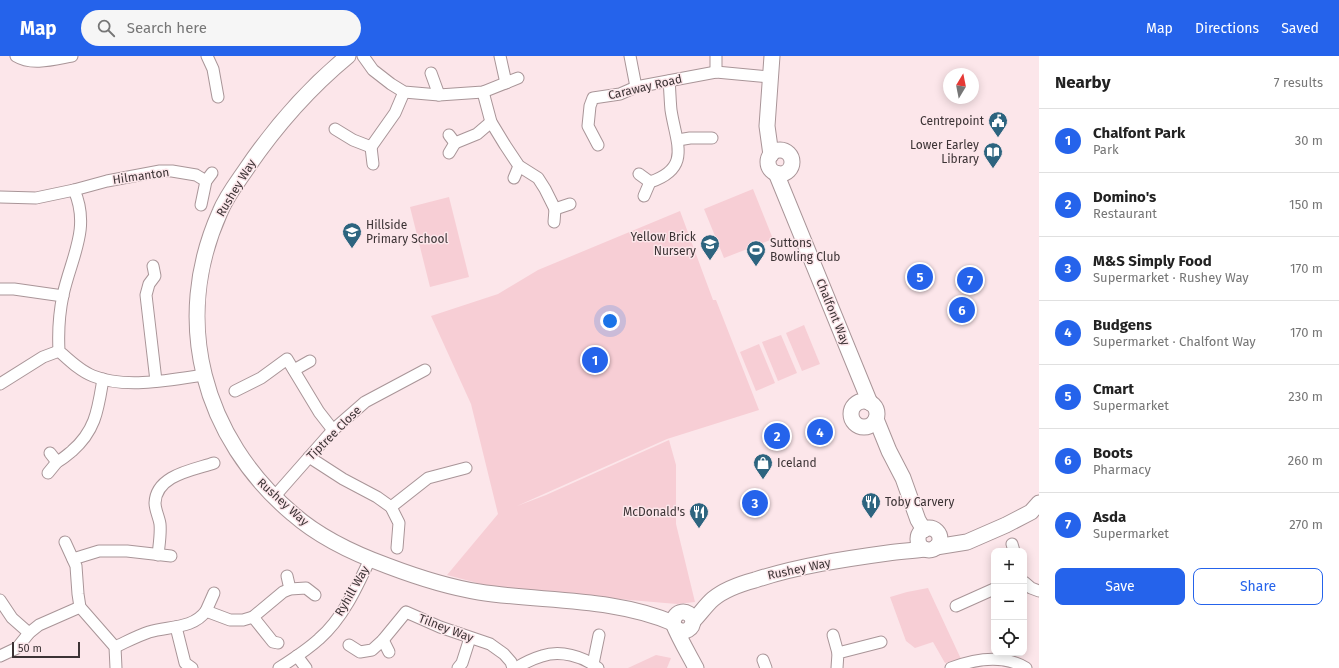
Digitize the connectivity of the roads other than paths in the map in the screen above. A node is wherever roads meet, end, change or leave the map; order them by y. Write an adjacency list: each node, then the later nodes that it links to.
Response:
1 (16, 56): 2 (street)
2 (72, 56)
3 (207, 56): 20 (street)
4 (348, 56): 49 (street, Rushey Way)
5 (363, 56): 17 (street)
6 (500, 56): 15 (street)
7 (630, 56): 16 (street)
8 (716, 56): 10 (street)
9 (772, 56): 12 (street)
10 (716, 72): 12 (street, Caraway Road); 14 (street, Caraway Road)
11 (431, 73): 19 (street)
12 (770, 77): 28 (street)
13 (518, 78): 15 (street)
14 (669, 81): 16 (street, Caraway Road); 24 (street)
15 (506, 83): 18 (street)
16 (636, 87): 25 (street, Caraway Road)
17 (404, 92): 19 (street); 26 (street)
18 (483, 92): 19 (street); 21 (street)
19 (439, 95)
20 (218, 97)
21 (491, 122): 27 (street); 30 (street)
22 (342, 130): 26 (street)
23 (712, 138): 24 (street)
24 (678, 140): 34 (street)
25 (598, 145)
26 (371, 147): 29 (street)
27 (449, 153)
28 (776, 153): 31 (street); 31 (street)
29 (373, 164)
30 (519, 166): 33 (street); 40 (street)
31 (783, 171): 54 (street, Chalfont Way)
32 (639, 174): 34 (street)
33 (514, 178)
34 (650, 182): 36 (street)
35 (74, 190): 37 (street, Hilmanton); 39 (street, Hilmanton); 44 (street)
36 (644, 196)
37 (1, 200)
38 (570, 204): 40 (street)
39 (201, 205)
40 (555, 209): 41 (street)
41 (554, 222)
42 (157, 274): 51 (street)
43 (0, 289): 44 (street)
44 (63, 296): 45 (street)
45 (59, 351): 50 (street); 52 (street)
46 (310, 361): 47 (street)
47 (294, 370): 53 (street); 57 (street)
48 (425, 370): 57 (street, Tiptree Close)
49 (204, 375): 51 (street); 63 (street, Rushey Way)
50 (103, 379): 51 (street); 62 (street)
51 (156, 381)
52 (0, 384)
53 (235, 391)
54 (863, 404): 55 (street); 56 (street)
55 (876, 419): 56 (street); 58 (street)
56 (860, 427): 58 (street)
57 (333, 430): 59 (street, Tiptree Close)
58 (889, 451): 66 (street)
59 (309, 457): 63 (street, Tiptree Close); 65 (street)
60 (214, 462): 69 (street)
61 (466, 468): 65 (street)
62 (48, 473)
63 (274, 497): 72 (street, Rushey Way)
64 (1039, 503): 66 (street, Rushey Way)
65 (391, 507): 68 (street)
66 (928, 539): 85 (street, Rushey Way)
67 (65, 542): 71 (street)
68 (397, 548)
69 (158, 555): 70 (street); 71 (street)
70 (171, 556)
71 (73, 559): 82 (street)
72 (370, 559): 85 (street, Rushey Way); 99 (street, Ryhill Way)
73 (288, 576): 75 (street)
74 (1026, 584): 77 (street)
75 (290, 589): 79 (street); 84 (street)
76 (991, 590): 81 (street)
77 (1039, 591)
78 (214, 593): 83 (street)
79 (316, 595)
80 (0, 600): 87 (street)
81 (956, 606)
82 (80, 607): 87 (street); 95 (street)
83 (206, 611): 84 (street); 86 (street)
84 (254, 616): 93 (street)
85 (683, 621): 108 (street)
86 (176, 627): 95 (street); 103 (street)
87 (29, 633): 98 (street)
88 (833, 634): 97 (street)
89 (599, 635): 101 (street)
90 (470, 638): 91 (street, Tilney Way); 106 (street); 107 (street, Tilney Way)
91 (383, 640): 94 (street, Tilney Way); 96 (street)
92 (881, 642): 97 (street)
93 (278, 643)
94 (349, 645)
95 (115, 647): 102 (street)
96 (388, 652)
97 (838, 653): 109 (street)
98 (0, 656)
99 (297, 656): 104 (street, Ryhill Way); 105 (street)
100 (981, 664): 110 (street); 111 (street)
101 (596, 666): 107 (street)
102 (116, 668)
103 (192, 668)
104 (279, 668)
105 (306, 668)
106 (458, 668)
107 (515, 668)
108 (697, 668)
109 (836, 668)
110 (951, 668)
111 (1026, 668)

